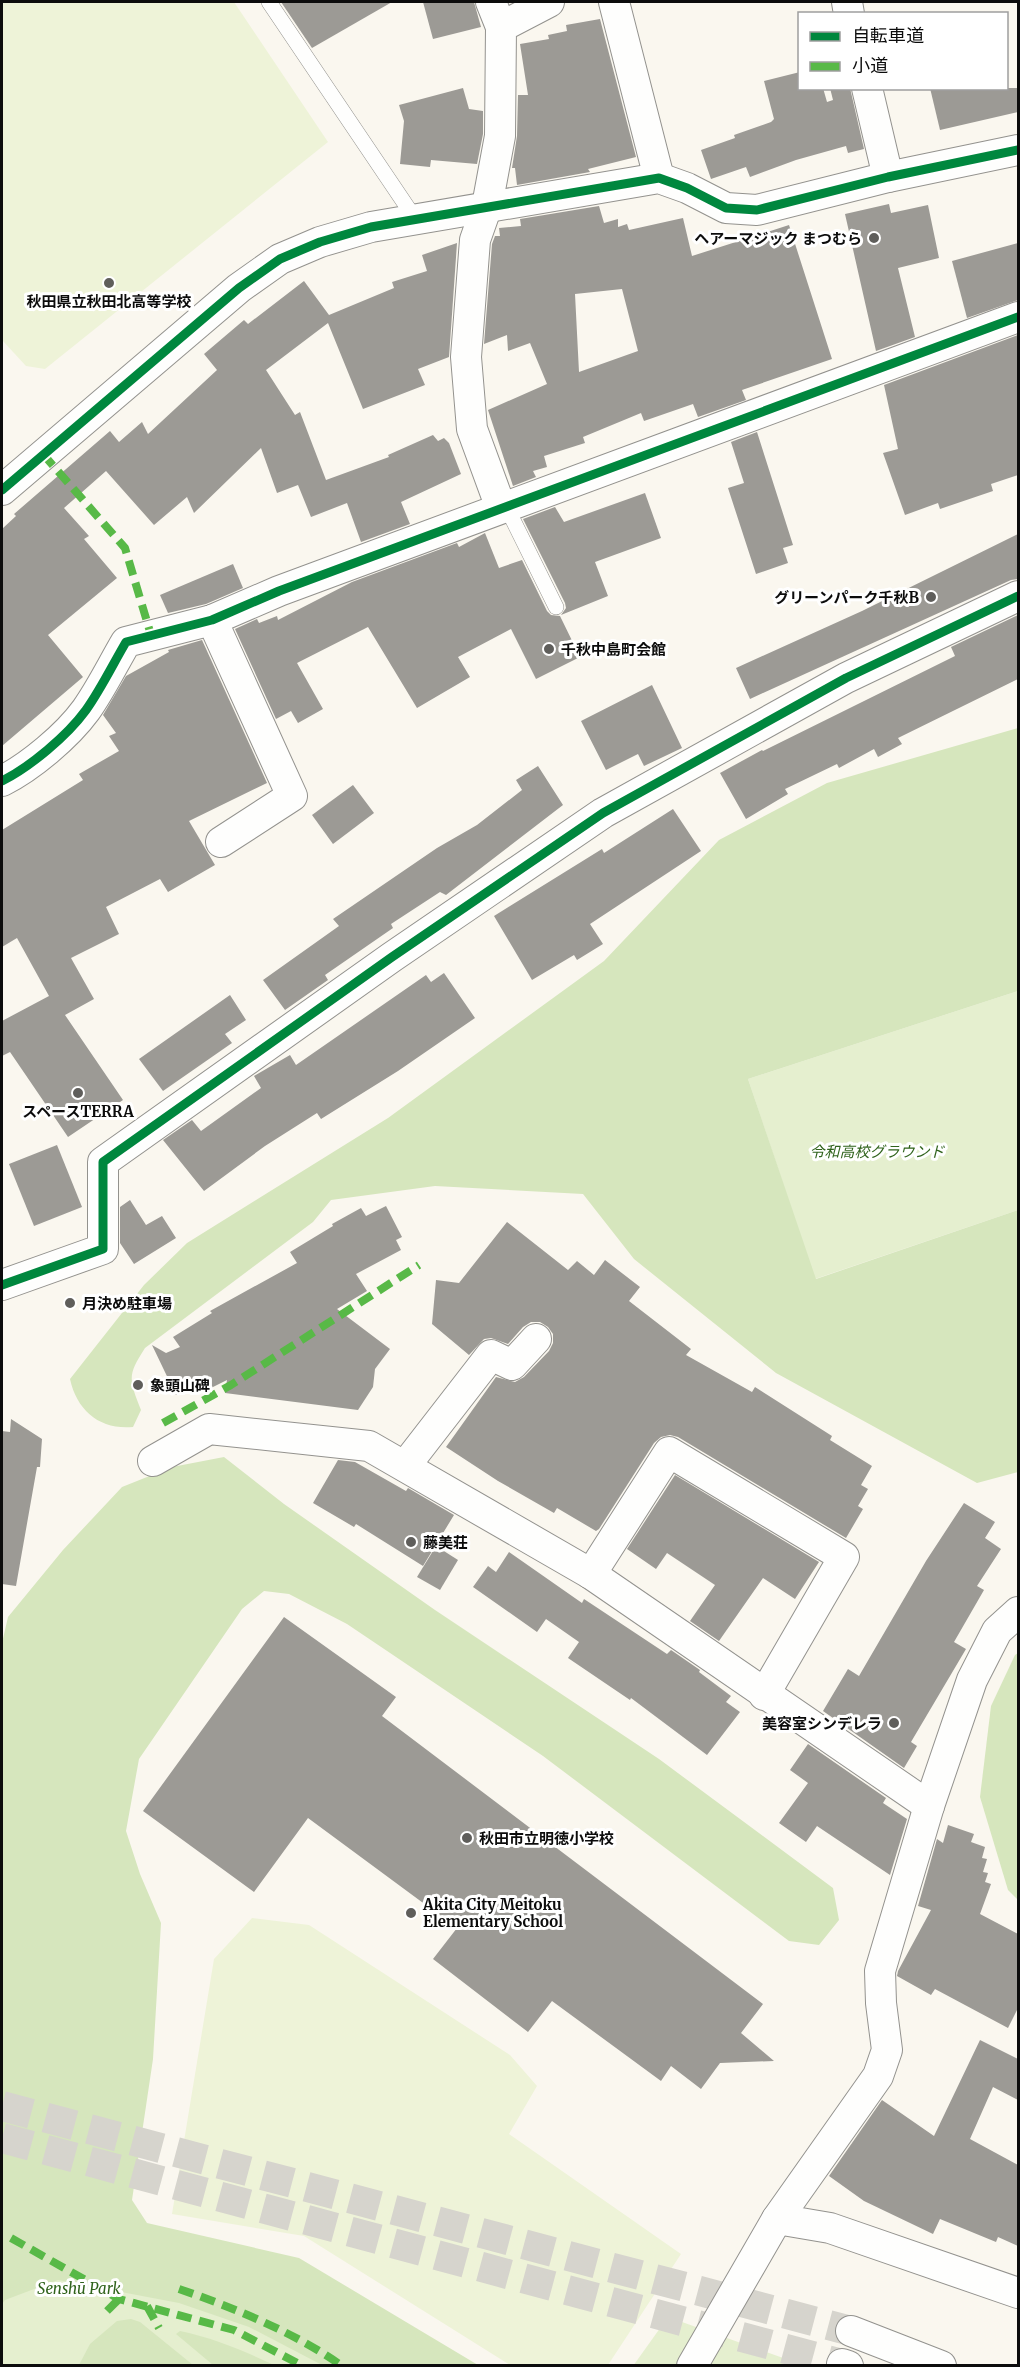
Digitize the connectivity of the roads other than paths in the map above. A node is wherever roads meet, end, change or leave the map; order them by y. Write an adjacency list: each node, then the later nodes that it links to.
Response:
1 (269, 2): 10 (lane)
2 (549, 2): 4 (street)
3 (614, 2): 8 (street)
4 (496, 14): 9 (street)
5 (867, 90): 7 (street)
6 (1018, 150): 7 (street)
7 (888, 177): 8 (street)
8 (658, 178): 9 (street)
9 (487, 206): 10 (street); 13 (street)
10 (416, 220): 12 (street)
11 (1018, 317): 13 (street)
12 (2, 490)
13 (503, 507): 15 (lane); 16 (street)
14 (1018, 596): 19 (street)
15 (556, 607)
16 (212, 620): 17 (street); 18 (street)
17 (2, 782)
18 (221, 842)
19 (2, 1286)
20 (536, 1339): 22 (street)
21 (153, 1461): 22 (street)
22 (405, 1466): 23 (street)
23 (591, 1574): 25 (street); 25 (street)
24 (1018, 1612): 26 (street)
25 (764, 1695): 26 (street)
26 (929, 1806): 27 (street)
27 (777, 2219): 28 (street); 30 (street)
28 (1018, 2293)
29 (851, 2331): 31 (street)
30 (692, 2366)
31 (941, 2366)

